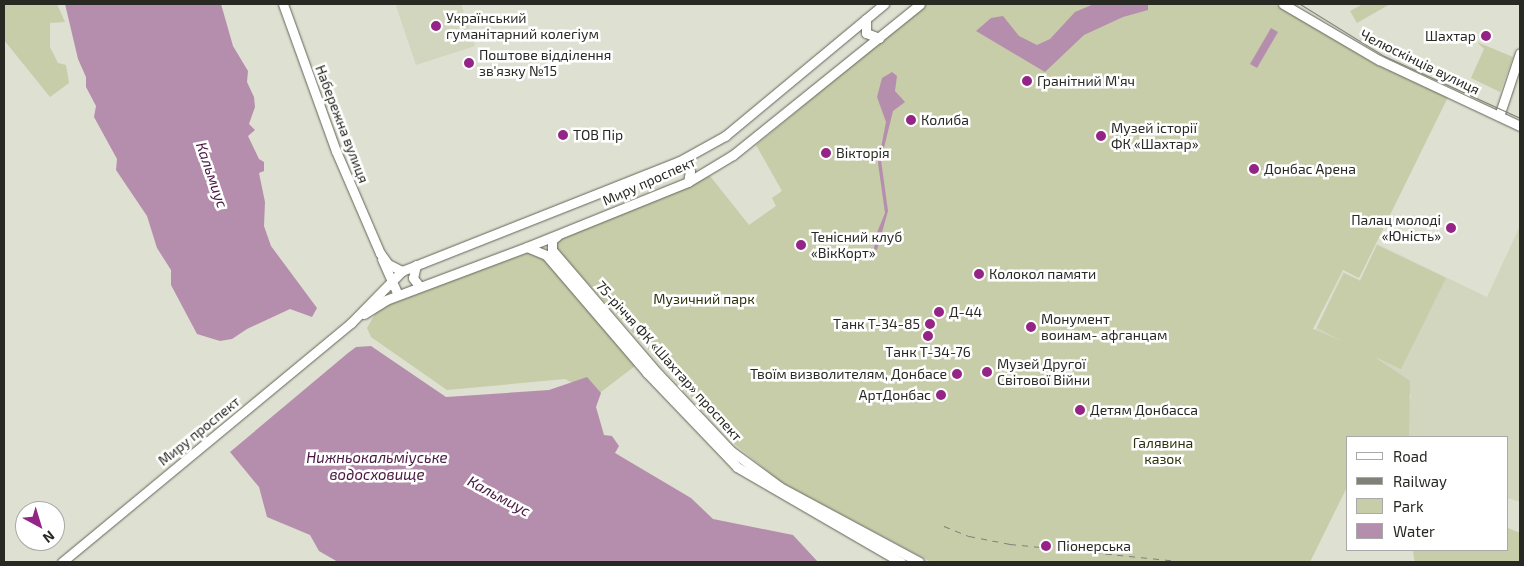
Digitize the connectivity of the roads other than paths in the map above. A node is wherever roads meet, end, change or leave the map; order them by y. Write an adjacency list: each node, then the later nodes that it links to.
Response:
1 (283, 4): 14 (main road, Набережна вулиця)
2 (884, 4): 5 (main road, Миру проспект)
3 (920, 4): 6 (main road, Миру проспект)
4 (1283, 4): 8 (main road, Челюскінців вулиця)
5 (866, 19): 6 (main road); 10 (main road, Миру проспект)
6 (878, 38): 11 (main road, Миру проспект)
7 (1520, 53): 8 (main road)
8 (1498, 116): 9 (main road, Челюскінців вулиця)
9 (1520, 126)
10 (678, 162): 11 (main road); 15 (main road, Миру проспект)
11 (688, 182): 12 (main road, Миру проспект)
12 (557, 236): 13 (main road, Миру проспект); 22 (main road, 75-річчя ФК «Шахтар» проспект)
13 (527, 247): 19 (main road, Миру проспект); 22 (main road, 75-річчя ФК «Шахтар» проспект)
14 (380, 253): 16 (main road, Набережна вулиця); 17 (main road)
15 (416, 265): 17 (main road, Миру проспект); 19 (main road)
16 (385, 268): 18 (main road, Набережна вулиця); 20 (main road)
17 (402, 271): 18 (main road, Миру проспект)
18 (390, 282): 20 (main road, Миру проспект); 21 (main road, Набережна вулиця)
19 (420, 287): 21 (main road, Миру проспект)
20 (378, 293): 23 (main road, Миру проспект)
21 (398, 295): 23 (main road, Миру проспект)
22 (599, 311): 24 (main road, 75-річчя ФК «Шахтар» проспект)
23 (352, 322): 25 (main road, Миру проспект)
24 (650, 370): 26 (main road, 75-річчя ФК «Шахтар» проспект); 27 (main road, 75-річчя ФК «Шахтар» проспект)
25 (62, 562)
26 (901, 562)
27 (919, 562)

